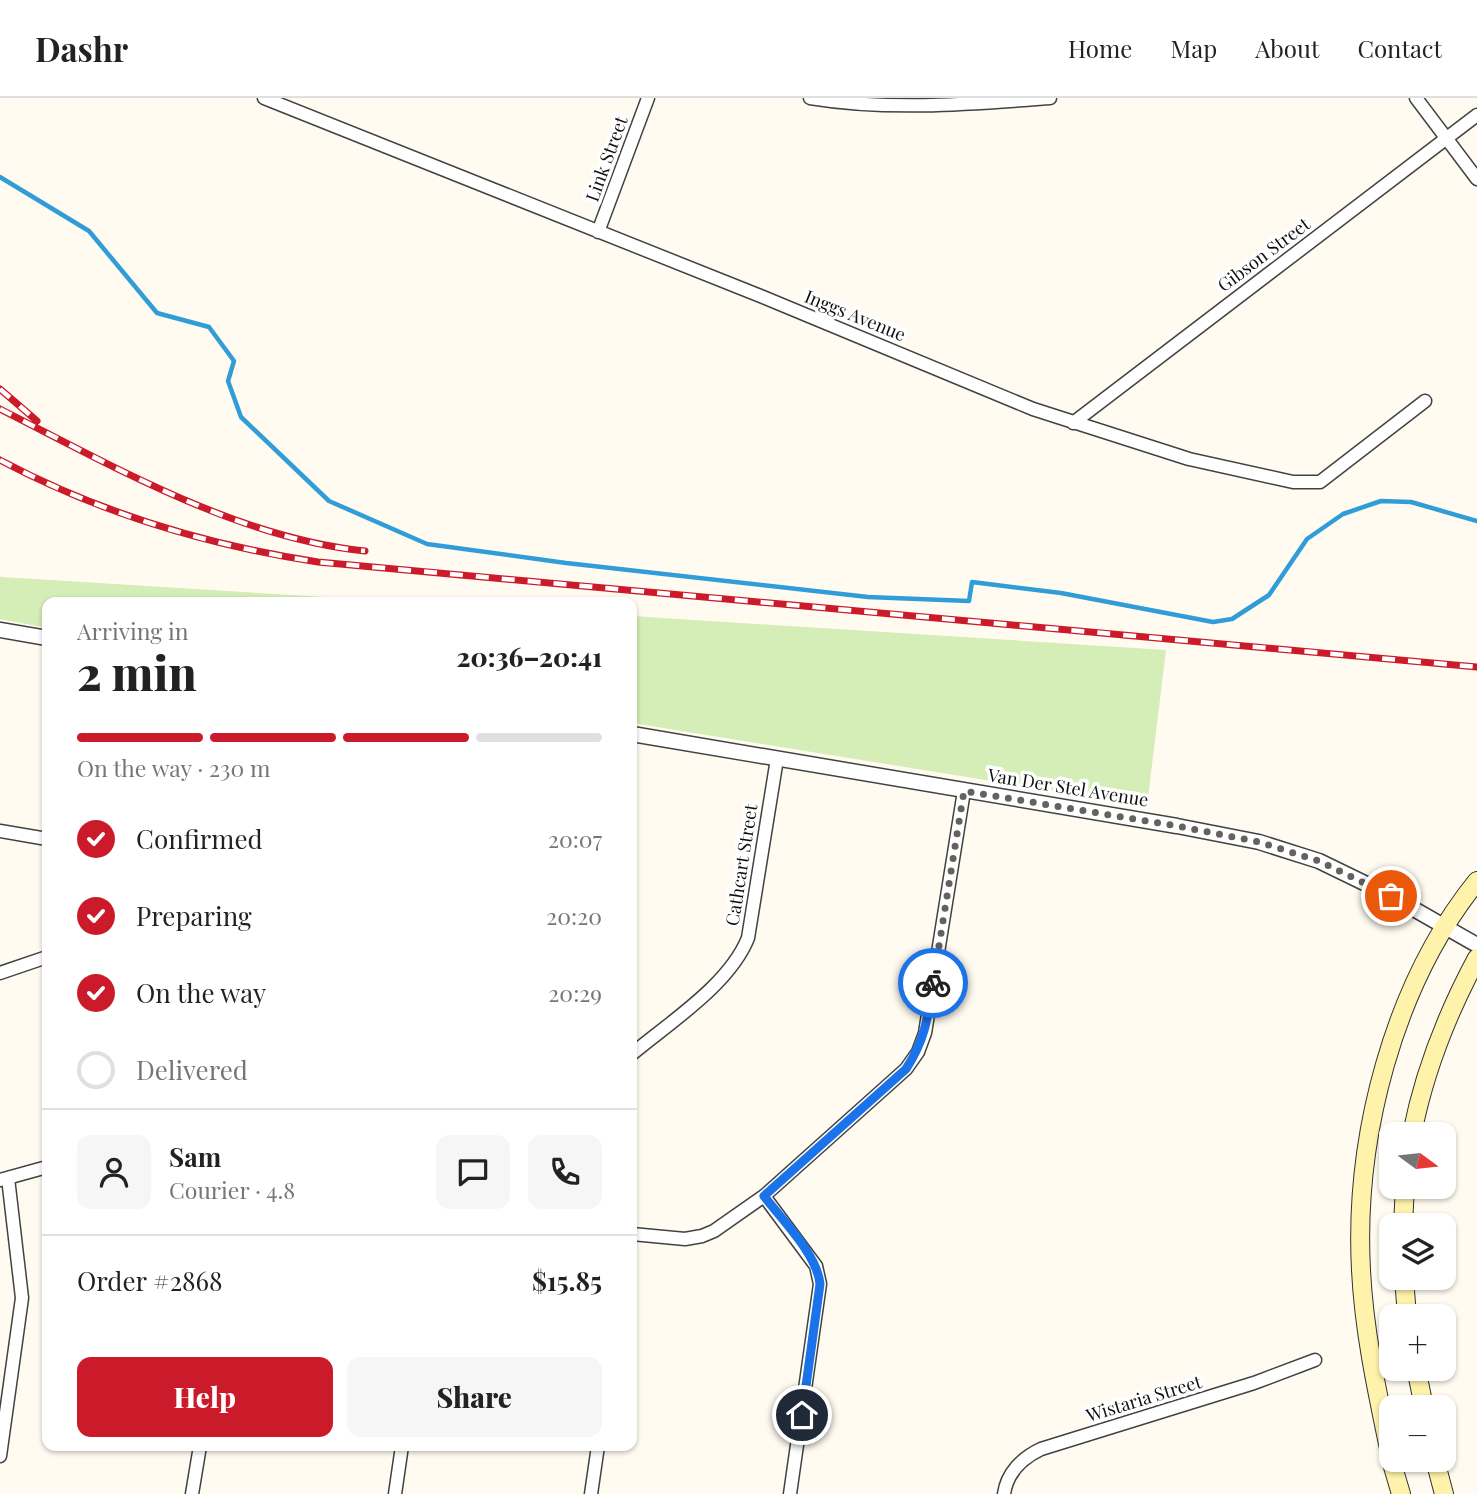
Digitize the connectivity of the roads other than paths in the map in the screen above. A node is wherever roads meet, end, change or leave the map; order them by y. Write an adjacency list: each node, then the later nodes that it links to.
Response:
1 (264, 98): 9 (street, Inggs Avenue)
2 (648, 98): 9 (street, Link Street)
3 (810, 98): 4 (street)
4 (1050, 98)
5 (1416, 98): 7 (street)
6 (1477, 115): 7 (street, Gibson Street)
7 (1446, 138): 8 (street); 11 (street, Gibson Street)
8 (1477, 179)
9 (598, 232): 11 (street, Inggs Avenue)
10 (1425, 401): 11 (street, Inggs Avenue)
11 (1073, 423)
12 (0, 630): 13 (street)
13 (42, 637)
14 (637, 735): 15 (street, Van Der Stel Avenue)
15 (776, 759): 16 (street, Van Der Stel Avenue); 25 (street, Cathcart Street)
16 (964, 791): 20 (street, Van Der Stel Avenue); 29 (street)
17 (0, 831): 18 (street)
18 (42, 838)
19 (1477, 881): 20 (main road)
20 (1445, 927): 21 (street, Van Der Stel Avenue); 32 (main road)
21 (1477, 945)
22 (1477, 958): 26 (main road)
23 (42, 959): 24 (street)
24 (0, 973)
25 (637, 1050)
26 (1415, 1122)
27 (42, 1168): 28 (street)
28 (4, 1179): 36 (street)
29 (764, 1196): 30 (street); 42 (street)
30 (637, 1234)
31 (1315, 1360): 43 (street, Wistaria Street)
32 (1379, 1395)
33 (199, 1451): 39 (street)
34 (401, 1451): 40 (street)
35 (597, 1451): 41 (street)
36 (0, 1456)
37 (1395, 1472): 44 (main road)
38 (1438, 1472): 45 (main road)
39 (192, 1494)
40 (395, 1494)
41 (591, 1494)
42 (790, 1494)
43 (1004, 1494)
44 (1401, 1494)
45 (1444, 1494)

